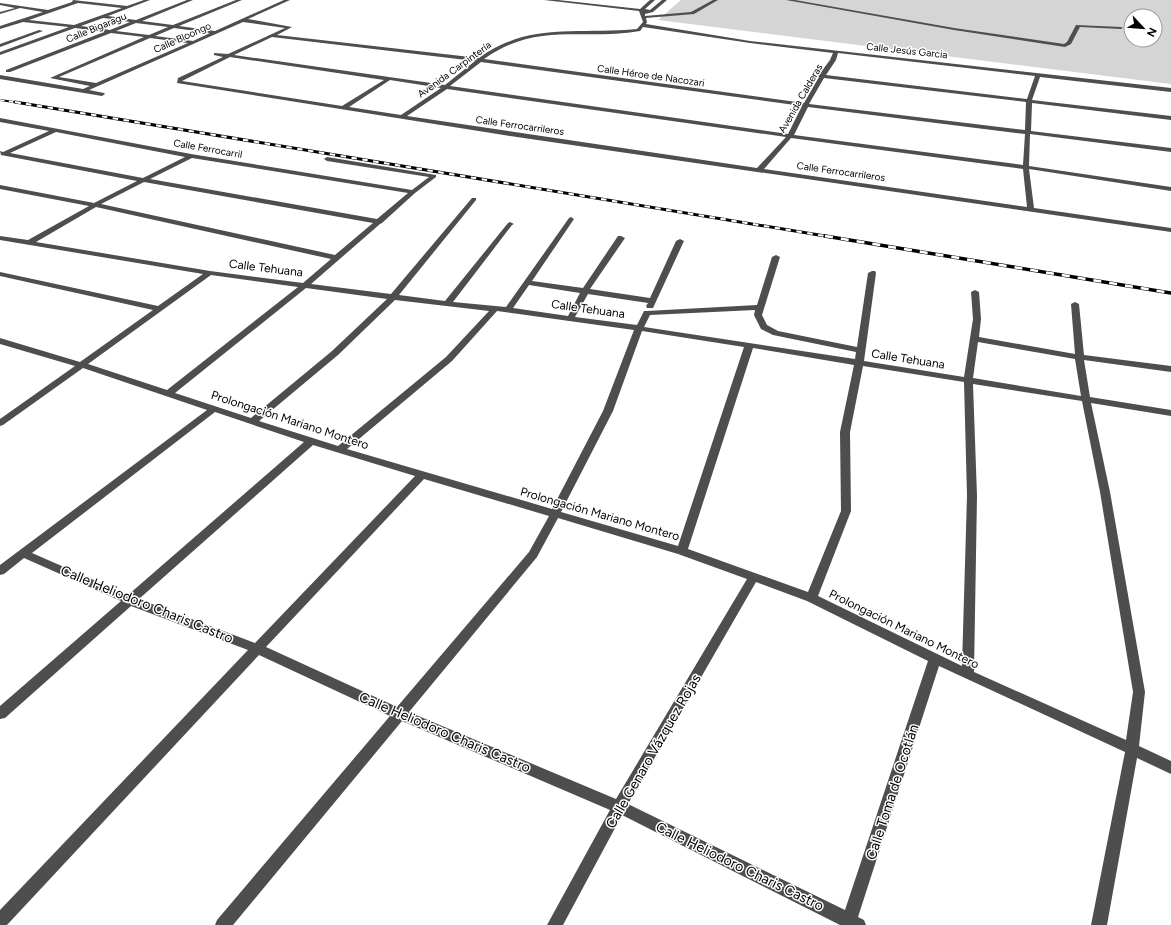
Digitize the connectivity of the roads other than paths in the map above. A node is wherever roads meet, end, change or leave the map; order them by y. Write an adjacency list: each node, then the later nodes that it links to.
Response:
1 (70, 0): 12 (street)
2 (99, 0): 13 (street)
3 (148, 0): 16 (street)
4 (191, 0): 23 (street, Calle Bigaragu)
5 (240, 0): 26 (street)
6 (288, 0): 22 (street, Calle Bloongo)
7 (546, 0): 19 (street)
8 (653, 0): 19 (street)
9 (665, 0): 19 (street)
10 (716, 0): 19 (street)
11 (788, 0): 29 (street)
12 (79, 1): 13 (street); 17 (street)
13 (92, 3): 16 (street)
14 (0, 4): 15 (street)
15 (20, 7): 17 (street); 18 (street)
16 (128, 7): 20 (street)
17 (49, 12): 21 (street)
18 (0, 13)
19 (642, 14): 27 (street)
20 (101, 16): 23 (street); 25 (street)
21 (22, 20): 24 (street); 28 (street)
22 (242, 20): 31 (street, Calle Bloongo); 32 (street, Calle Ferrocarrileros)
23 (134, 21): 26 (street); 30 (street, Calle Bigaragu)
24 (58, 25): 25 (street); 35 (street)
25 (73, 26): 30 (street); 37 (street)
26 (174, 26): 31 (street); 33 (street)
27 (640, 27): 36 (street, Calle Jesús Garcia); 40 (street, Avenida Carpintería)
28 (0, 28)
29 (1121, 28)
30 (110, 31): 33 (street); 42 (street, Calle Bigaragu)
31 (215, 32): 34 (street, Calle Bloongo)
32 (272, 36): 39 (street, Calle Ferrocarrileros); 40 (street, Calle Héroe de Nacozari)
33 (149, 37): 34 (street); 48 (street)
34 (193, 42): 50 (street, Calle Bloongo)
35 (0, 46)
36 (836, 51): 44 (street, Calle Jesús Garcia); 45 (street, Avenida Calderas)
37 (0, 54)
38 (216, 54): 39 (street)
39 (230, 57): 49 (street); 57 (street, Calle Ferrocarrileros)
40 (479, 60): 51 (street, Avenida Carpintería); 56 (street, Calle Héroe de Nacozari)
41 (0, 70): 42 (street)
42 (8, 71): 43 (street)
43 (23, 74)
44 (1038, 74): 52 (street, Calle Jesús Garcia); 55 (street)
45 (821, 76): 55 (street); 56 (street, Avenida Calderas)
46 (0, 77): 53 (street)
47 (46, 77): 48 (street)
48 (53, 78): 50 (street)
49 (389, 79): 51 (street); 57 (street)
50 (96, 85): 53 (street, Calle Bloongo)
51 (446, 86): 58 (street, Avenida Carpintería); 63 (street)
52 (1171, 90)
53 (83, 91): 54 (street)
54 (102, 94)
55 (1029, 101): 59 (street); 62 (street)
56 (807, 105): 62 (street, Calle Héroe de Nacozari); 63 (street, Avenida Calderas)
57 (343, 108): 58 (street, Calle Ferrocarrileros)
58 (402, 117): 69 (street, Calle Ferrocarrileros)
59 (1171, 118)
60 (0, 120): 61 (street, Calle Ferrocarril)
61 (54, 131): 65 (street); 66 (street, Calle Ferrocarril)
62 (1028, 133): 64 (street, Calle Héroe de Nacozari); 68 (street)
63 (790, 136): 68 (street); 69 (street, Avenida Calderas)
64 (1171, 150)
65 (1, 154): 70 (street)
66 (191, 156): 70 (street); 73 (street, Calle Ferrocarril)
67 (327, 159): 73 (street)
68 (1026, 167): 72 (street); 76 (street)
69 (760, 169): 76 (street, Calle Ferrocarrileros)
70 (142, 180): 75 (street); 78 (street)
71 (0, 187): 75 (street)
72 (1171, 189)
73 (413, 192): 78 (street)
74 (474, 200): 94 (street)
75 (95, 205): 84 (street); 86 (street)
76 (1031, 209): 80 (street, Calle Ferrocarrileros)
77 (571, 219): 90 (street)
78 (380, 222): 86 (street)
79 (510, 224): 96 (street)
80 (1171, 230)
81 (0, 238): 84 (street, Calle Tehuana)
82 (621, 238): 92 (street)
83 (680, 241): 95 (street)
84 (29, 243): 87 (street, Calle Tehuana)
85 (776, 257): 98 (street)
86 (336, 258): 91 (street)
87 (210, 273): 91 (street, Calle Tehuana); 99 (street)
88 (872, 273): 108 (street)
89 (0, 274): 99 (street)
90 (526, 282): 92 (street); 101 (street)
91 (306, 284): 94 (street, Calle Tehuana); 114 (street)
92 (585, 292): 95 (street); 103 (street)
93 (975, 292): 105 (street)
94 (393, 297): 96 (street, Calle Tehuana); 119 (street)
95 (652, 301): 102 (street)
96 (447, 304): 100 (street, Calle Tehuana)
97 (1075, 304): 109 (street)
98 (760, 307): 102 (street); 108 (street)
99 (159, 309): 111 (street)
100 (495, 309): 101 (street, Calle Tehuana); 121 (street)
101 (508, 310): 103 (street, Calle Tehuana)
102 (647, 313): 104 (street)
103 (570, 319): 104 (street, Calle Tehuana)
104 (639, 329): 107 (street, Calle Tehuana); 123 (street)
105 (974, 339): 109 (street); 113 (street)
106 (0, 341): 111 (street, Prolongación Mariano Montero)
107 (749, 346): 110 (street, Calle Tehuana); 124 (street)
108 (860, 350): 110 (street)
109 (1079, 358): 112 (street); 115 (street)
110 (858, 363): 113 (street, Calle Tehuana); 128 (street)
111 (82, 365): 114 (street, Prolongación Mariano Montero); 118 (street)
112 (1171, 369)
113 (968, 380): 115 (street, Calle Tehuana); 132 (street)
114 (169, 393): 116 (street, Prolongación Mariano Montero)
115 (1086, 399): 117 (street, Calle Tehuana); 135 (street)
116 (214, 409): 119 (street, Prolongación Mariano Montero); 125 (street)
117 (1171, 412)
118 (0, 422)
119 (253, 422): 120 (street, Prolongación Mariano Montero)
120 (311, 441): 121 (street, Prolongación Mariano Montero); 129 (street)
121 (340, 450): 122 (street, Prolongación Mariano Montero)
122 (422, 475): 123 (street, Prolongación Mariano Montero); 130 (street)
123 (556, 515): 124 (street, Prolongación Mariano Montero); 134 (street)
124 (682, 551): 127 (street, Prolongación Mariano Montero)
125 (25, 554): 126 (street); 129 (street, Calle Heliodoro Charis Castro)
126 (0, 571)
127 (753, 578): 128 (street, Prolongación Mariano Montero); 137 (street, Calle Genaro Vázquez Rojas)
128 (811, 598): 131 (street, Prolongación Mariano Montero)
129 (129, 600): 130 (street, Calle Heliodoro Charis Castro); 133 (street)
130 (258, 649): 134 (street, Calle Heliodoro Charis Castro); 138 (street)
131 (935, 659): 132 (street, Prolongación Mariano Montero); 139 (street, Calle Toma de Ocotlán)
132 (968, 675): 135 (street, Prolongación Mariano Montero)
133 (0, 714)
134 (399, 714): 137 (street, Calle Heliodoro Charis Castro); 141 (street)
135 (1132, 749): 136 (street, Prolongación Mariano Montero); 143 (street)
136 (1171, 768)
137 (619, 807): 139 (street, Calle Heliodoro Charis Castro); 142 (street, Calle Genaro Vázquez Rojas)
138 (0, 921): 140 (street)
139 (852, 924)
140 (8, 925)
141 (224, 925)
142 (554, 925)
143 (1099, 925)

